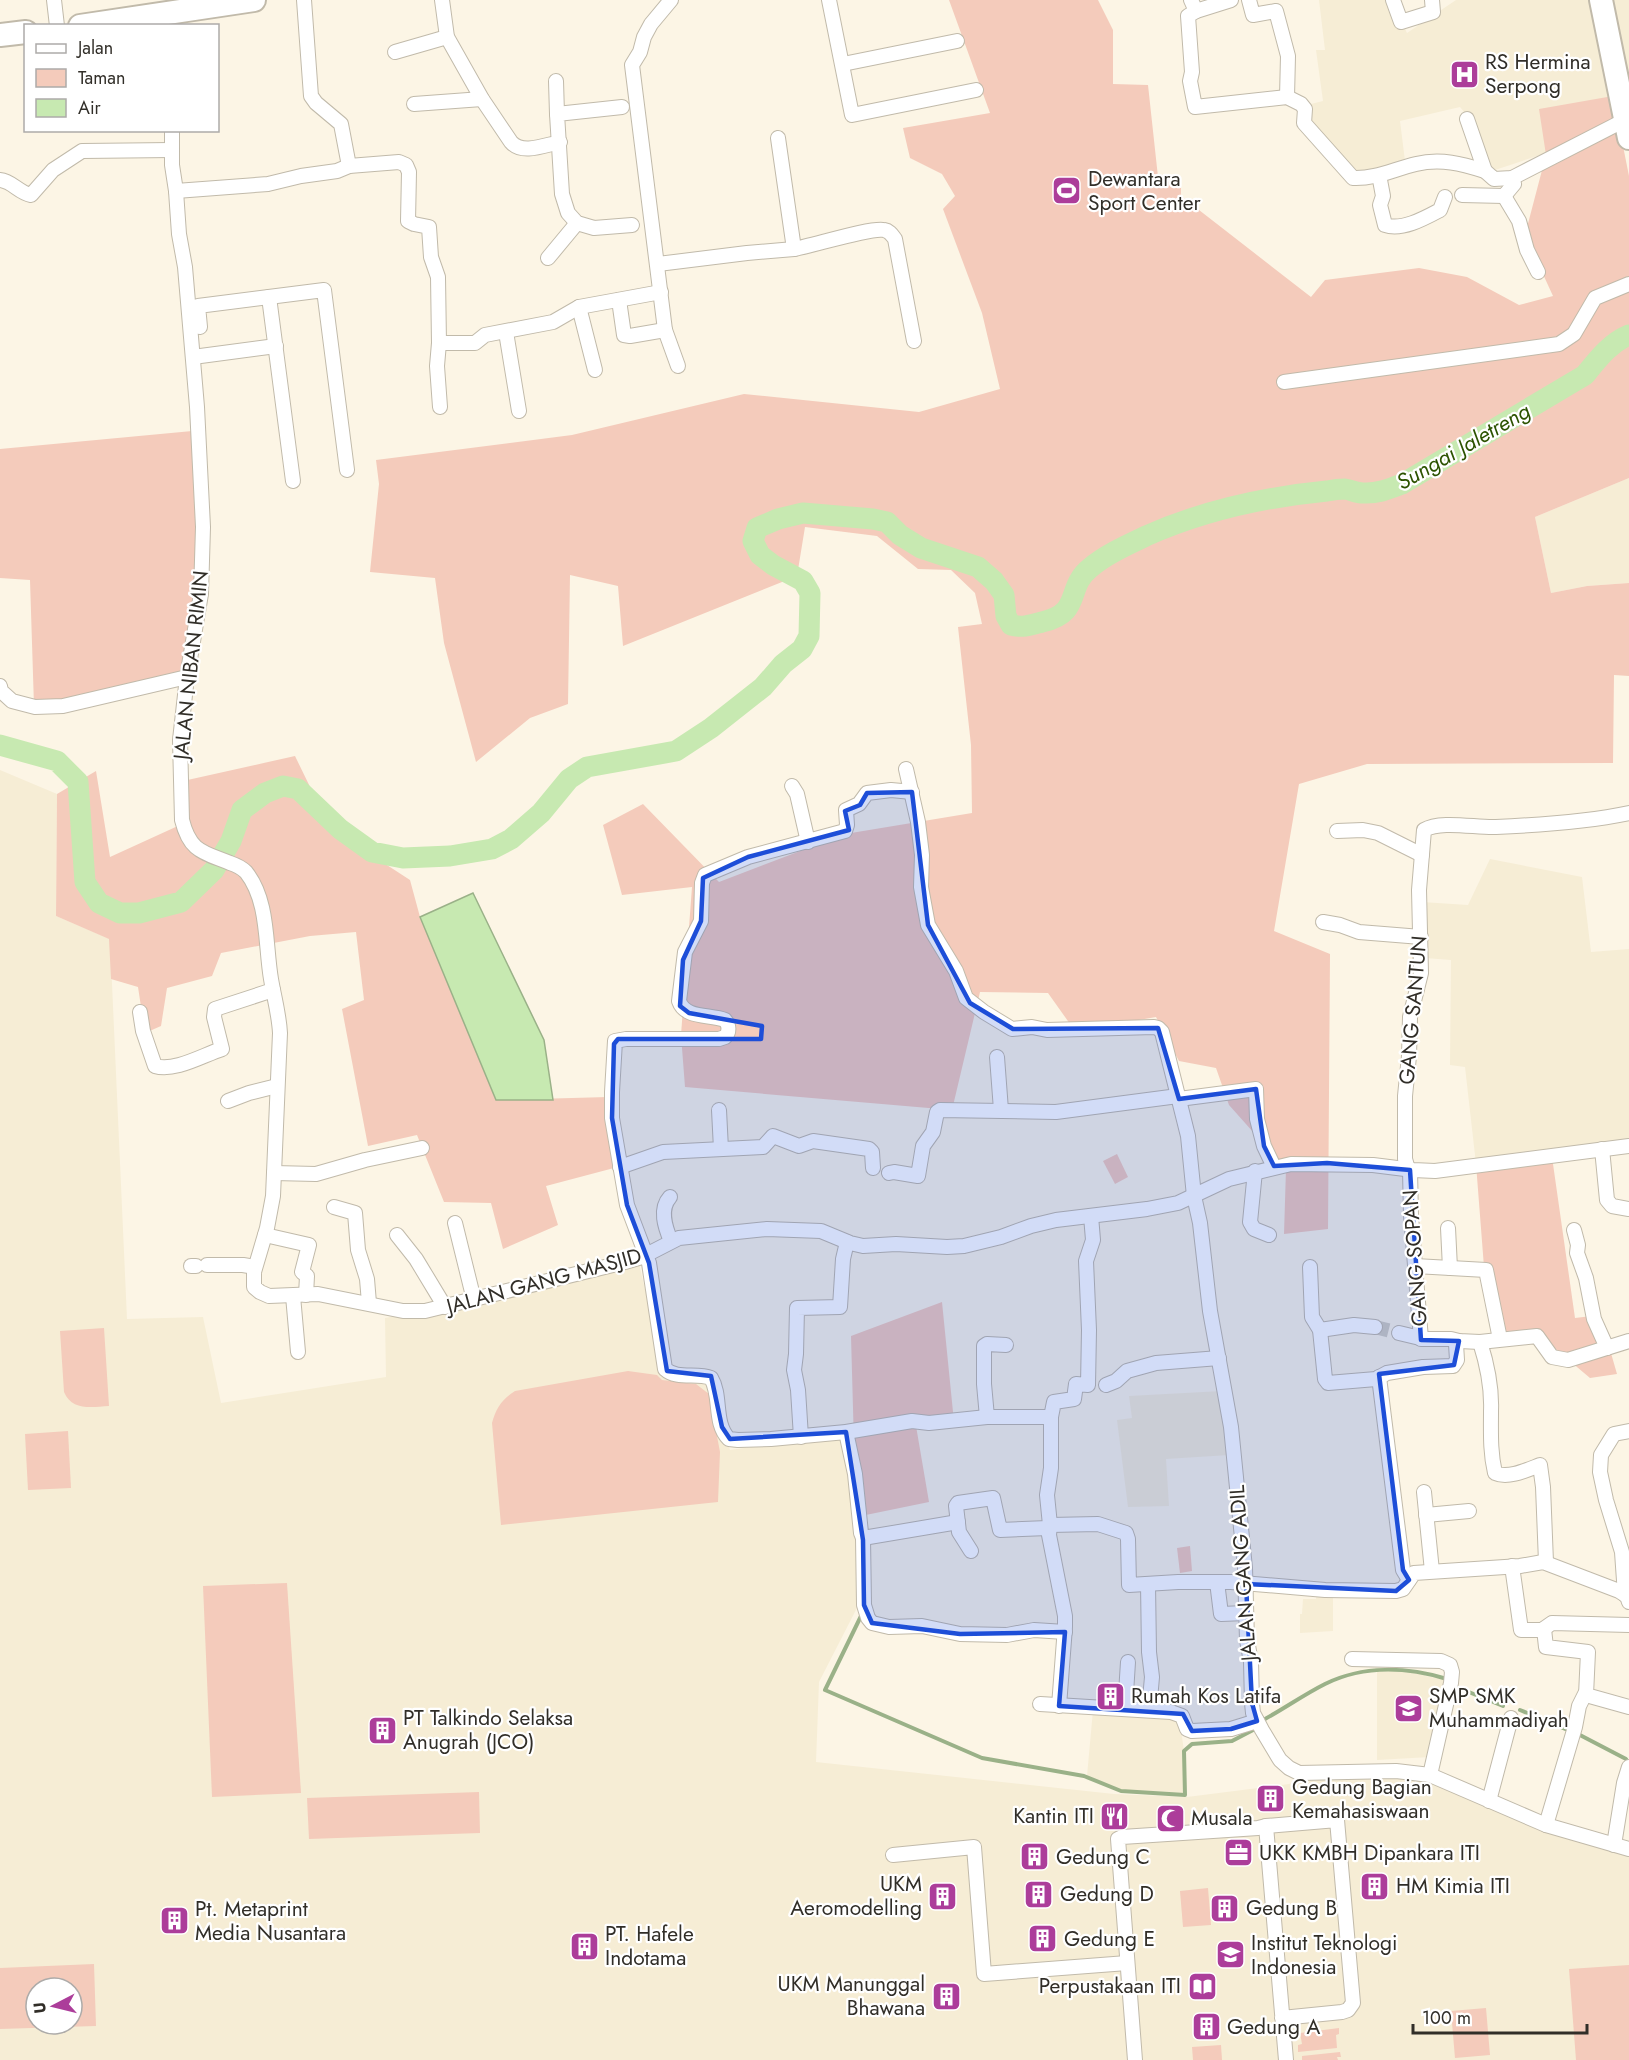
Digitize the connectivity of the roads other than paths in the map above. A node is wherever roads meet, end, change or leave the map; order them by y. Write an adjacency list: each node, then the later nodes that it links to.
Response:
1 (54, 0): 14 (street)
2 (254, 0): 13 (main road)
3 (304, 0): 35 (street)
4 (442, 0): 18 (street)
5 (671, 0): 48 (street)
6 (829, 0): 21 (street)
7 (1231, 0): 12 (street)
8 (1249, 0): 24 (street)
9 (1393, 0): 10 (street)
10 (1432, 0)
11 (1601, 0): 30 (main road)
12 (1194, 5): 24 (street)
13 (175, 13): 15 (main road)
14 (57, 24)
15 (95, 24)
16 (24, 32): 17 (main road)
17 (0, 35)
18 (447, 37): 20 (street); 25 (street)
19 (957, 41): 21 (street)
20 (395, 52)
21 (843, 64): 23 (street)
22 (556, 81): 28 (street)
23 (976, 90)
24 (1287, 97): 37 (street)
25 (482, 99): 26 (street); 33 (street)
26 (414, 104)
27 (622, 107): 28 (street)
28 (557, 114): 33 (street)
29 (1467, 119): 36 (street)
30 (1628, 126): 38 (street)
31 (172, 132): 34 (street, JALAN NIBAN RIMIN)
32 (778, 138): 46 (street)
33 (560, 142): 44 (street)
34 (172, 150): 39 (street); 40 (street, JALAN NIBAN RIMIN)
35 (349, 166): 40 (street); 59 (street)
36 (1485, 171): 37 (street); 38 (street)
37 (1377, 176): 43 (street)
38 (1512, 178): 42 (street)
39 (0, 180)
40 (176, 191): 61 (street, JALAN NIBAN RIMIN)
41 (1462, 195): 42 (street)
42 (1504, 196): 49 (street)
43 (1445, 197)
44 (578, 223): 45 (street); 47 (street)
45 (632, 225)
46 (794, 249): 48 (street); 58 (street)
47 (549, 258)
48 (658, 264): 51 (street)
49 (1538, 272)
50 (1629, 284): 64 (street)
51 (661, 292): 53 (street); 56 (street)
52 (269, 297): 55 (street); 60 (street); 67 (street)
53 (619, 300): 54 (street); 56 (street)
54 (579, 307): 57 (street); 63 (street)
55 (200, 327)
56 (665, 330): 62 (street)
57 (506, 332): 59 (street); 66 (street)
58 (914, 341)
59 (439, 343): 65 (street)
60 (276, 346): 61 (street); 68 (street)
61 (193, 357): 69 (street, JALAN NIBAN RIMIN)
62 (678, 366)
63 (594, 370)
64 (1284, 382)
65 (440, 407)
66 (519, 411)
67 (347, 470)
68 (293, 480)
69 (187, 677): 70 (street); 80 (street, JALAN NIBAN RIMIN)
70 (0, 686)
71 (906, 769): 73 (street)
72 (792, 786): 76 (street)
73 (912, 792): 76 (street); 84 (street, JALAN GANG ADIL)
74 (1623, 814): 77 (street, GANG SANTUN)
75 (1336, 831): 77 (street)
76 (808, 842): 92 (street)
77 (1422, 855): 79 (street, GANG SANTUN)
78 (1323, 922): 79 (street)
79 (1421, 937): 95 (street, GANG SANTUN)
80 (273, 990): 81 (street); 83 (street, JALAN NIBAN RIMIN)
81 (140, 1012)
82 (997, 1057): 87 (street)
83 (277, 1086): 85 (street); 97 (street, JALAN NIBAN RIMIN)
84 (1178, 1097): 87 (street); 93 (street); 99 (street, JALAN GANG ADIL)
85 (228, 1101)
86 (719, 1110): 90 (street)
87 (1001, 1110): 98 (street)
88 (1629, 1146): 91 (street, JALAN GANG MASJID)
89 (422, 1148): 97 (street)
90 (721, 1149): 92 (street); 94 (street)
91 (1602, 1149): 95 (street, JALAN GANG MASJID); 102 (street)
92 (620, 1167): 112 (street)
93 (1274, 1167): 95 (street, JALAN GANG MASJID); 96 (street, JALAN GANG MASJID)
94 (873, 1168)
95 (1409, 1170): 114 (street, GANG SOPAN)
96 (1255, 1171): 99 (street, JALAN GANG MASJID); 109 (street)
97 (274, 1173): 107 (street, JALAN NIBAN RIMIN)
98 (890, 1173)
99 (1194, 1196): 103 (street, JALAN GANG MASJID); 133 (street, JALAN GANG ADIL)
100 (670, 1197): 110 (street)
101 (334, 1207): 120 (street)
102 (1629, 1209)
103 (1091, 1216): 111 (street, JALAN GANG MASJID); 137 (street)
104 (455, 1223): 119 (street)
105 (1448, 1228): 117 (street)
106 (1575, 1230): 131 (street)
107 (265, 1235): 115 (street, JALAN NIBAN RIMIN); 118 (street)
108 (397, 1235): 121 (street)
109 (1269, 1235)
110 (671, 1241): 111 (street, JALAN GANG MASJID); 112 (street, JALAN GANG MASJID)
111 (847, 1242): 140 (street)
112 (646, 1255): 119 (street, JALAN GANG MASJID); 140 (street)
113 (198, 1266): 115 (street)
114 (1414, 1266): 117 (street); 125 (street, GANG SOPAN)
115 (255, 1267): 118 (street, JALAN GANG MASJID)
116 (1310, 1267): 123 (street)
117 (1450, 1268): 126 (street)
118 (300, 1295): 120 (street, JALAN GANG MASJID); 132 (street)
119 (474, 1300): 121 (street, JALAN GANG MASJID)
120 (369, 1303): 121 (street, JALAN GANG MASJID)
121 (445, 1307)
122 (1375, 1327): 123 (street)
123 (1320, 1330): 134 (street)
124 (1399, 1333): 125 (street)
125 (1420, 1338): 127 (street, GANG SOPAN)
126 (1500, 1339): 129 (street, GANG SOPAN); 131 (street, GANG SOPAN)
127 (1459, 1341): 129 (street, GANG SOPAN); 134 (street)
128 (1629, 1341): 131 (street, GANG SOPAN)
129 (1480, 1342): 148 (street)
130 (1006, 1345): 136 (street)
131 (1607, 1348)
132 (298, 1352)
133 (1219, 1358): 135 (street); 154 (street, JALAN GANG ADIL)
134 (1380, 1377): 151 (street)
135 (1106, 1385)
136 (987, 1417): 137 (street); 139 (street)
137 (1051, 1417): 145 (street)
138 (1629, 1431): 155 (street)
139 (846, 1432): 140 (street); 146 (street)
140 (801, 1437)
141 (1424, 1492): 143 (street)
142 (1469, 1511): 143 (street)
143 (1426, 1515): 150 (street)
144 (958, 1522): 145 (street); 146 (street); 147 (street)
145 (1049, 1526): 153 (street); 159 (street)
146 (863, 1538): 159 (street)
147 (970, 1551)
148 (1546, 1562): 149 (street); 155 (street)
149 (1511, 1563): 150 (street); 158 (street)
150 (1431, 1568): 151 (street)
151 (1409, 1580): 154 (street)
152 (1217, 1582): 153 (street); 154 (street); 156 (street)
153 (1148, 1584): 167 (street)
154 (1246, 1584): 156 (street, JALAN GANG ADIL)
155 (1627, 1598)
156 (1246, 1613): 169 (street, JALAN GANG ADIL)
157 (1629, 1624): 158 (street)
158 (1544, 1629): 162 (street)
159 (1065, 1632): 164 (street)
160 (1352, 1659): 171 (street)
161 (1128, 1662): 166 (street)
162 (1585, 1694): 165 (street); 173 (street)
163 (1040, 1704): 164 (street)
164 (1059, 1706): 166 (street)
165 (1629, 1707)
166 (1125, 1709): 167 (street)
167 (1149, 1710): 169 (street)
168 (1511, 1718): 172 (street)
169 (1260, 1726): 171 (street, JALAN GANG ADIL)
170 (1629, 1767): 175 (street)
171 (1430, 1775): 172 (street, JALAN GANG ADIL)
172 (1489, 1801): 173 (street, JALAN GANG ADIL)
173 (1546, 1825): 175 (street, JALAN GANG ADIL)
174 (1266, 1826): 178 (street); 179 (street); 179 (street)
175 (1614, 1845): 176 (street, JALAN GANG ADIL)
176 (1629, 1849)
177 (893, 1855): 178 (street)
178 (1127, 1962): 180 (street)
179 (1282, 2018): 181 (street)
180 (1135, 2060)
181 (1286, 2060)

